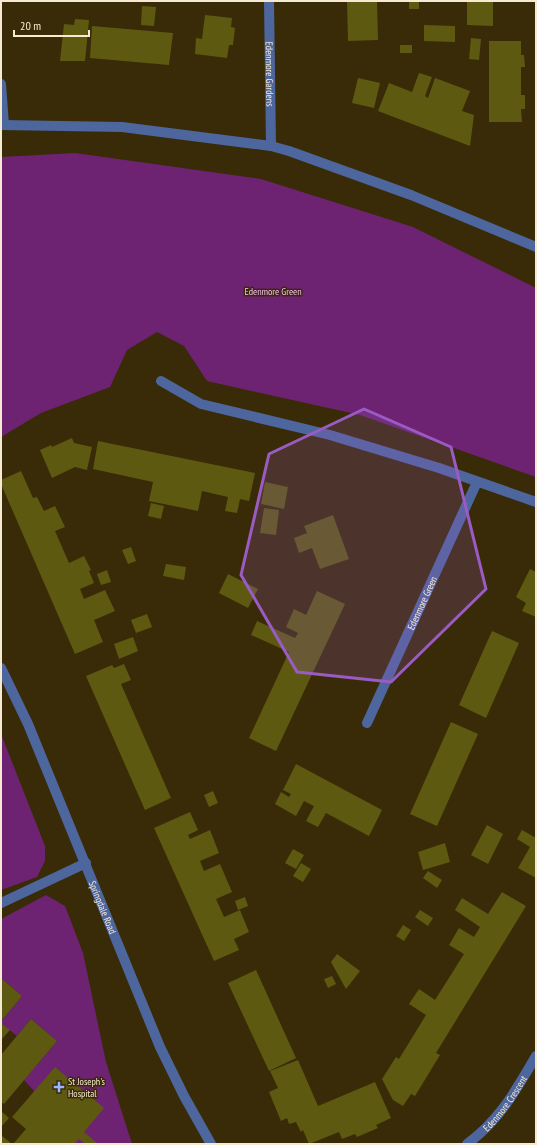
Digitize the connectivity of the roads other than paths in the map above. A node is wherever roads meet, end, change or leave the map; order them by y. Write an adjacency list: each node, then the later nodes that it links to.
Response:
1 (268, 1): 4 (street, Edenmore Gardens)
2 (1, 84): 3 (street)
3 (2, 125): 4 (street)
4 (271, 146): 5 (street)
5 (536, 247)
6 (161, 381): 7 (street)
7 (477, 482): 8 (street); 10 (street, Edenmore Green)
8 (536, 502)
9 (1, 668): 11 (street, Springdale Road)
10 (368, 723)
11 (86, 863): 12 (street); 14 (street, Springdale Road)
12 (1, 903)
13 (536, 1056): 15 (street, Edenmore Crescent)
14 (211, 1144)
15 (467, 1144)

